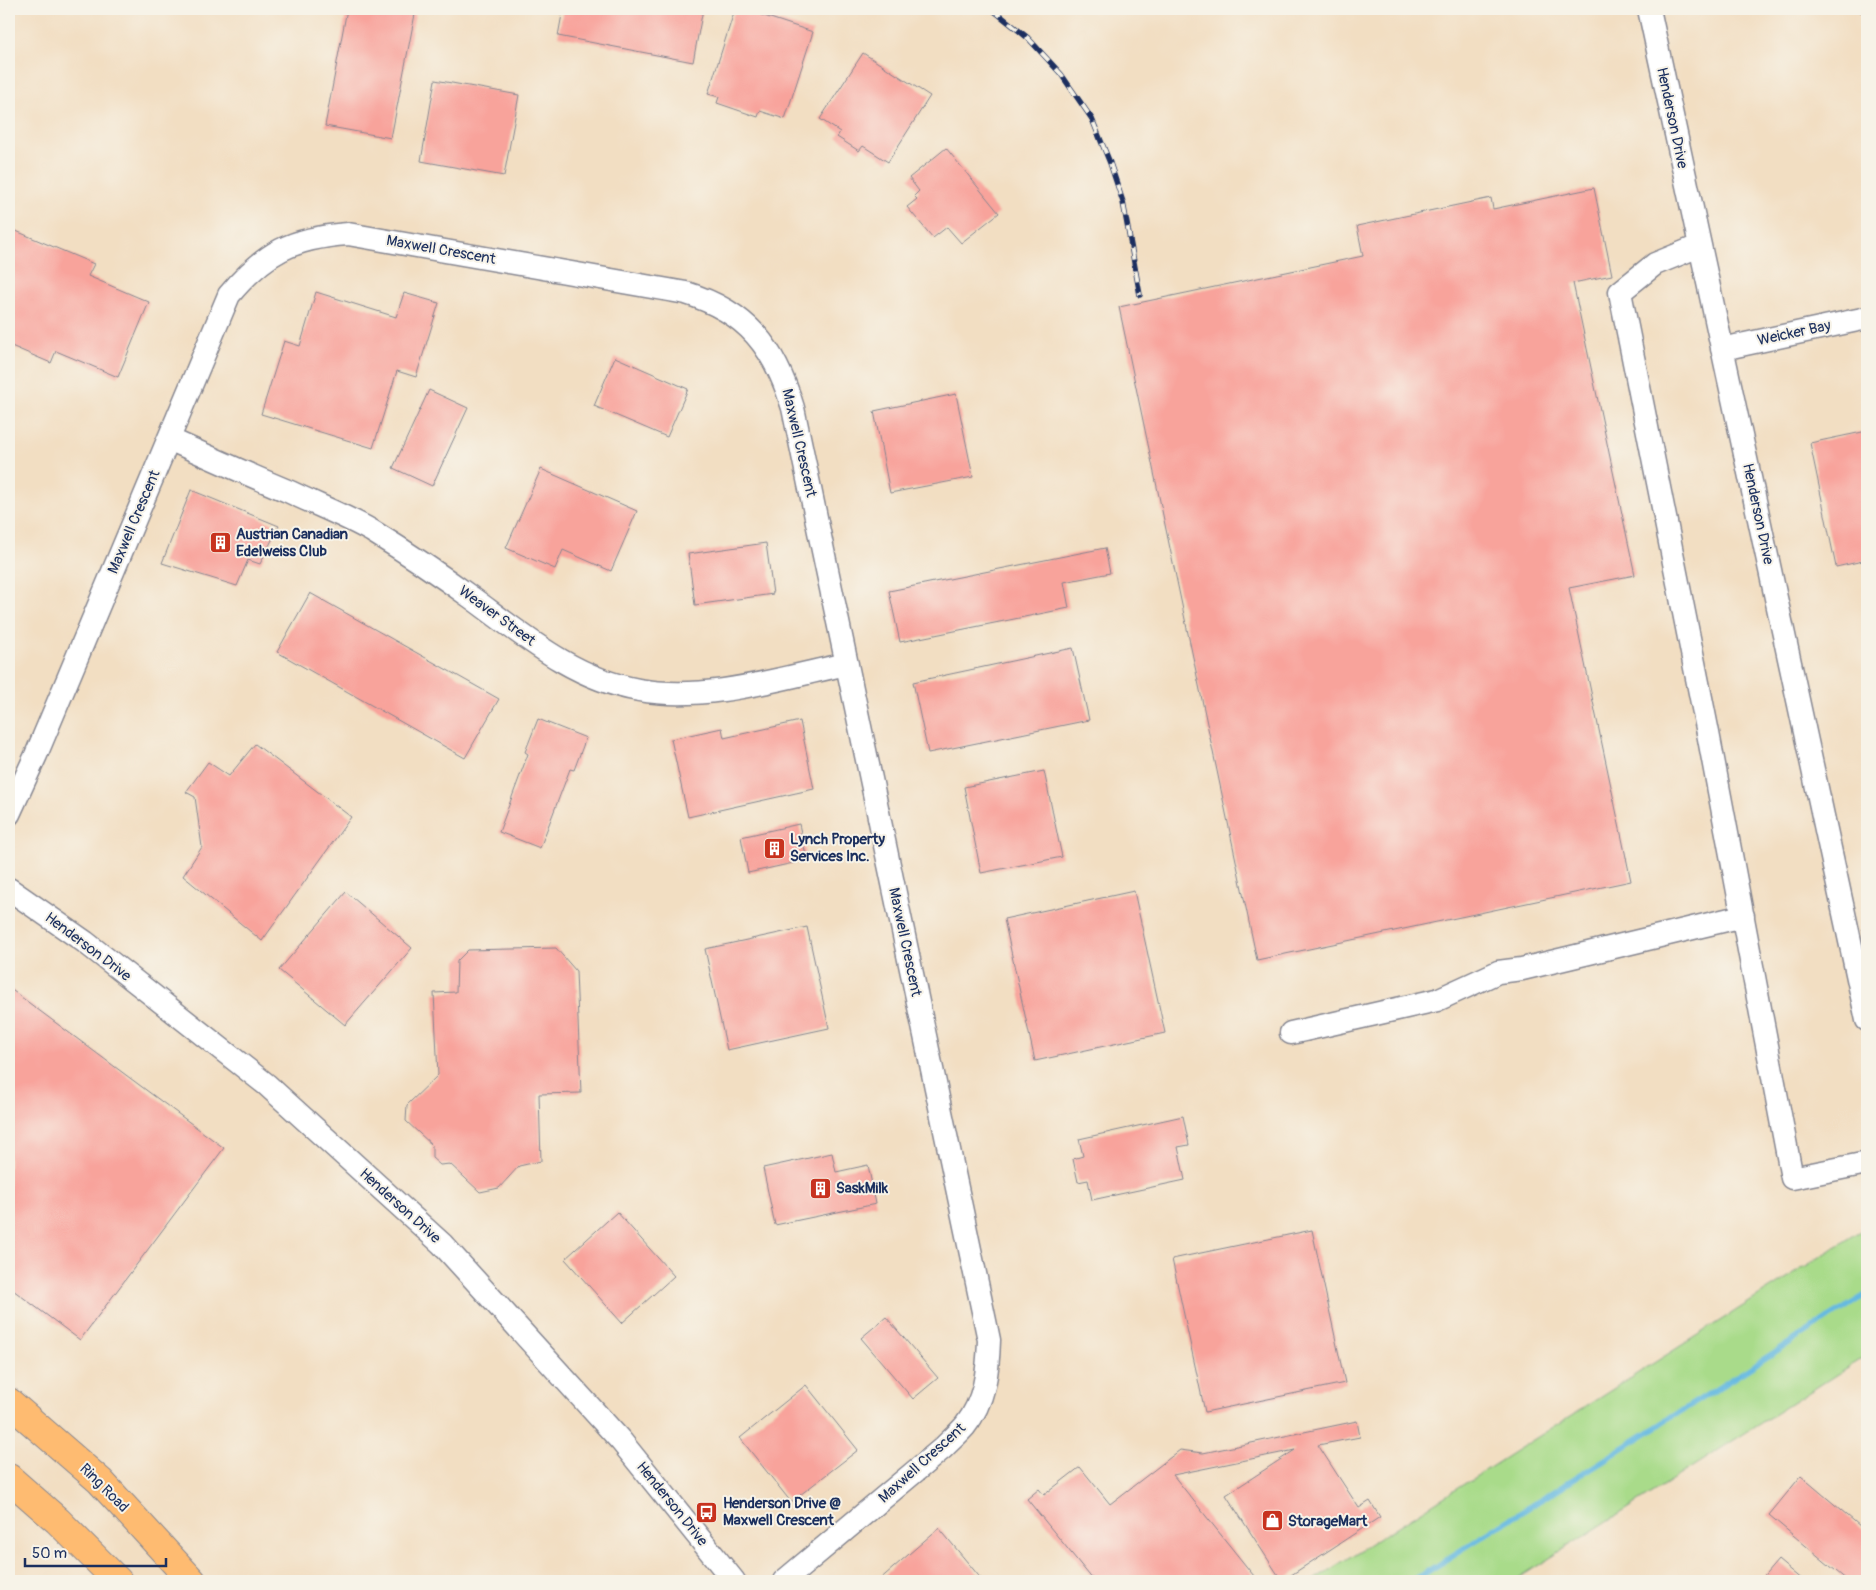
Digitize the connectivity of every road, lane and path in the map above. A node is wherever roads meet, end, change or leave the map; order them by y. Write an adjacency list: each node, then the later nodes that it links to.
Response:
1 (1649, 9): 2 (street, Henderson Drive)
2 (1700, 246): 4 (street, Henderson Drive); 9 (street)
3 (1867, 318): 4 (street, Weicker Bay)
4 (1722, 348): 10 (street, Henderson Drive)
5 (169, 439): 6 (street, Weaver Street); 6 (street, Maxwell Crescent); 7 (street, Maxwell Crescent)
6 (848, 664): 18 (street, Maxwell Crescent)
7 (9, 814)
8 (9, 889): 17 (street, Henderson Drive)
9 (1743, 916): 11 (street); 12 (street)
10 (1867, 1020)
11 (1291, 1034)
12 (1867, 1163)
13 (9, 1402): 16 (highway, Ring Road)
14 (9, 1478): 15 (highway)
15 (118, 1581)
16 (192, 1581)
17 (734, 1581)
18 (784, 1581)

